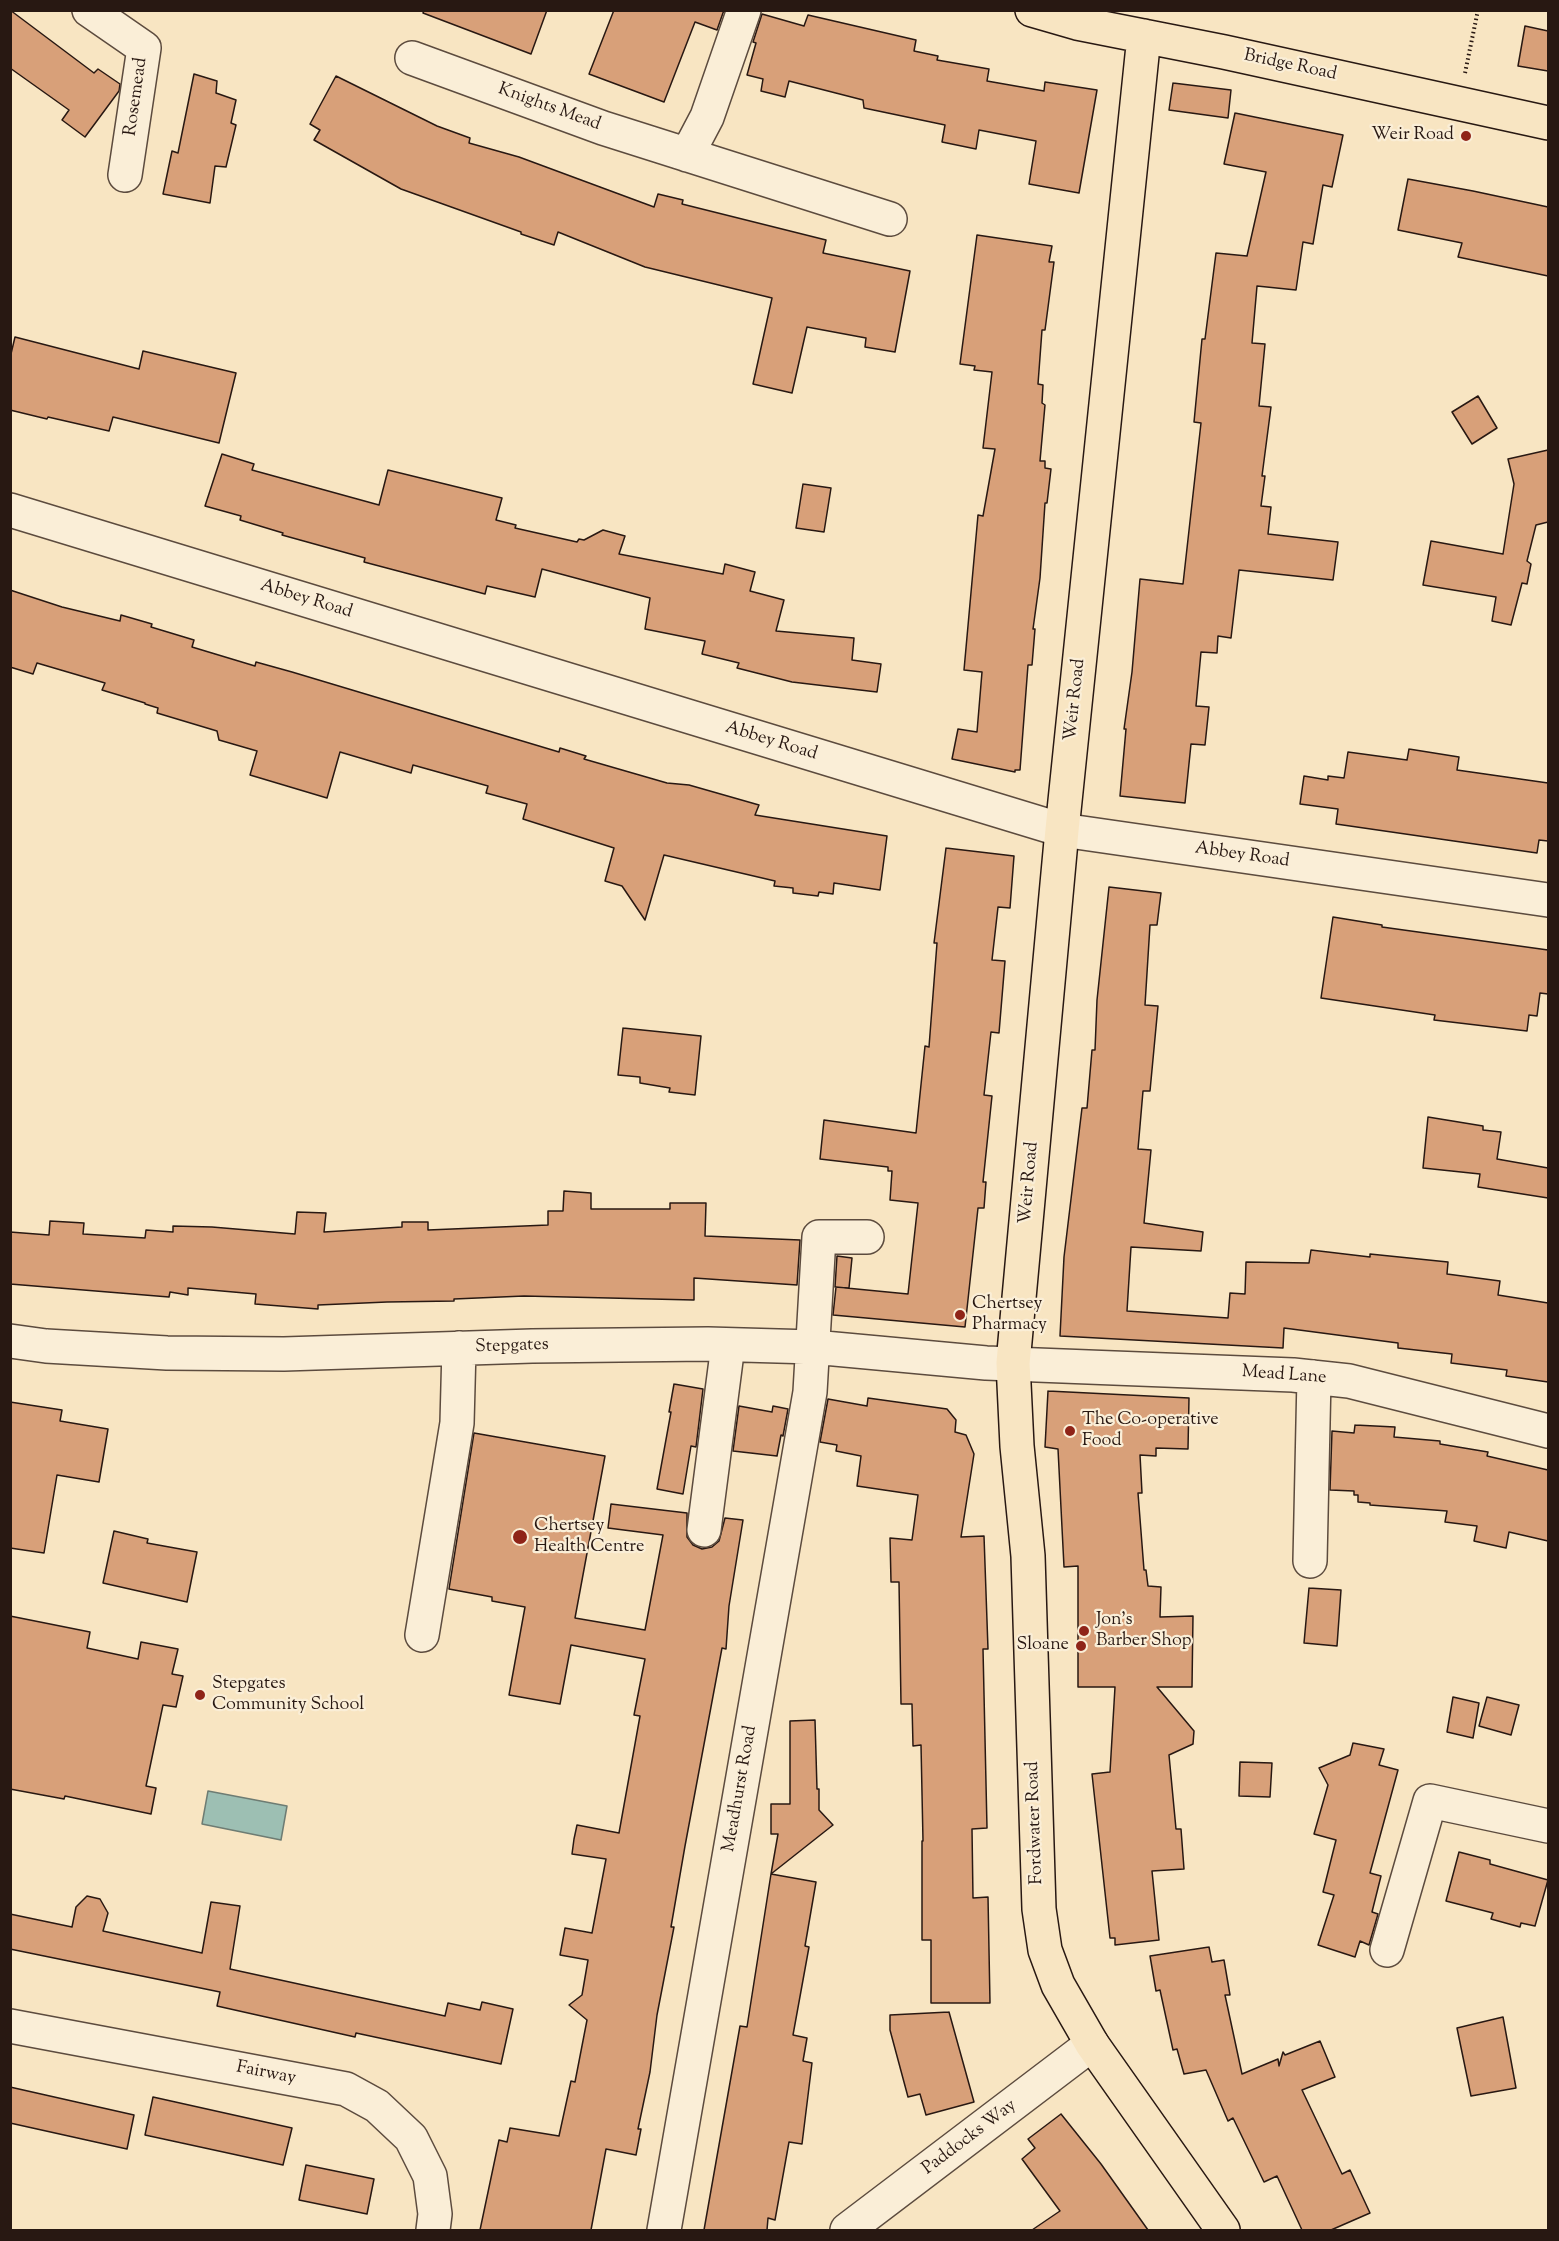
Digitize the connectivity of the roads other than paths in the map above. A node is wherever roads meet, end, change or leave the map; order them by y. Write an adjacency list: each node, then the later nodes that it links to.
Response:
1 (89, 10): 8 (street, Rosemead)
2 (744, 10): 7 (street)
3 (1032, 10): 4 (main road, Bridge Road)
4 (1144, 36): 6 (main road, Bridge Road); 11 (main road, Weir Road)
5 (412, 58): 7 (street, Knights Mead)
6 (1548, 123)
7 (687, 155): 9 (street, Knights Mead)
8 (125, 175)
9 (890, 219)
10 (10, 510): 11 (street, Abbey Road)
11 (1062, 830): 12 (street, Abbey Road); 18 (main road, Weir Road)
12 (1548, 900)
13 (867, 1237): 16 (street, Meadhurst Road)
14 (10, 1341): 17 (street, Stepgates)
15 (728, 1345): 16 (street, Stepgates); 17 (street, Stepgates); 21 (street)
16 (813, 1347): 18 (street, Stepgates); 29 (street, Meadhurst Road)
17 (459, 1348): 23 (street)
18 (1013, 1363): 19 (street, Mead Lane); 27 (main road, Fordwater Road)
19 (1314, 1377): 20 (street, Mead Lane); 22 (street)
20 (1548, 1431)
21 (704, 1530)
22 (1310, 1561)
23 (422, 1635)
24 (1546, 1817): 25 (street)
25 (1387, 1950)
26 (10, 2026): 28 (street, Fairway)
27 (1092, 2044): 30 (street, Paddocks Way); 31 (main road, Fordwater Road)
28 (433, 2230)
29 (664, 2230)
30 (847, 2230)
31 (1223, 2230)

